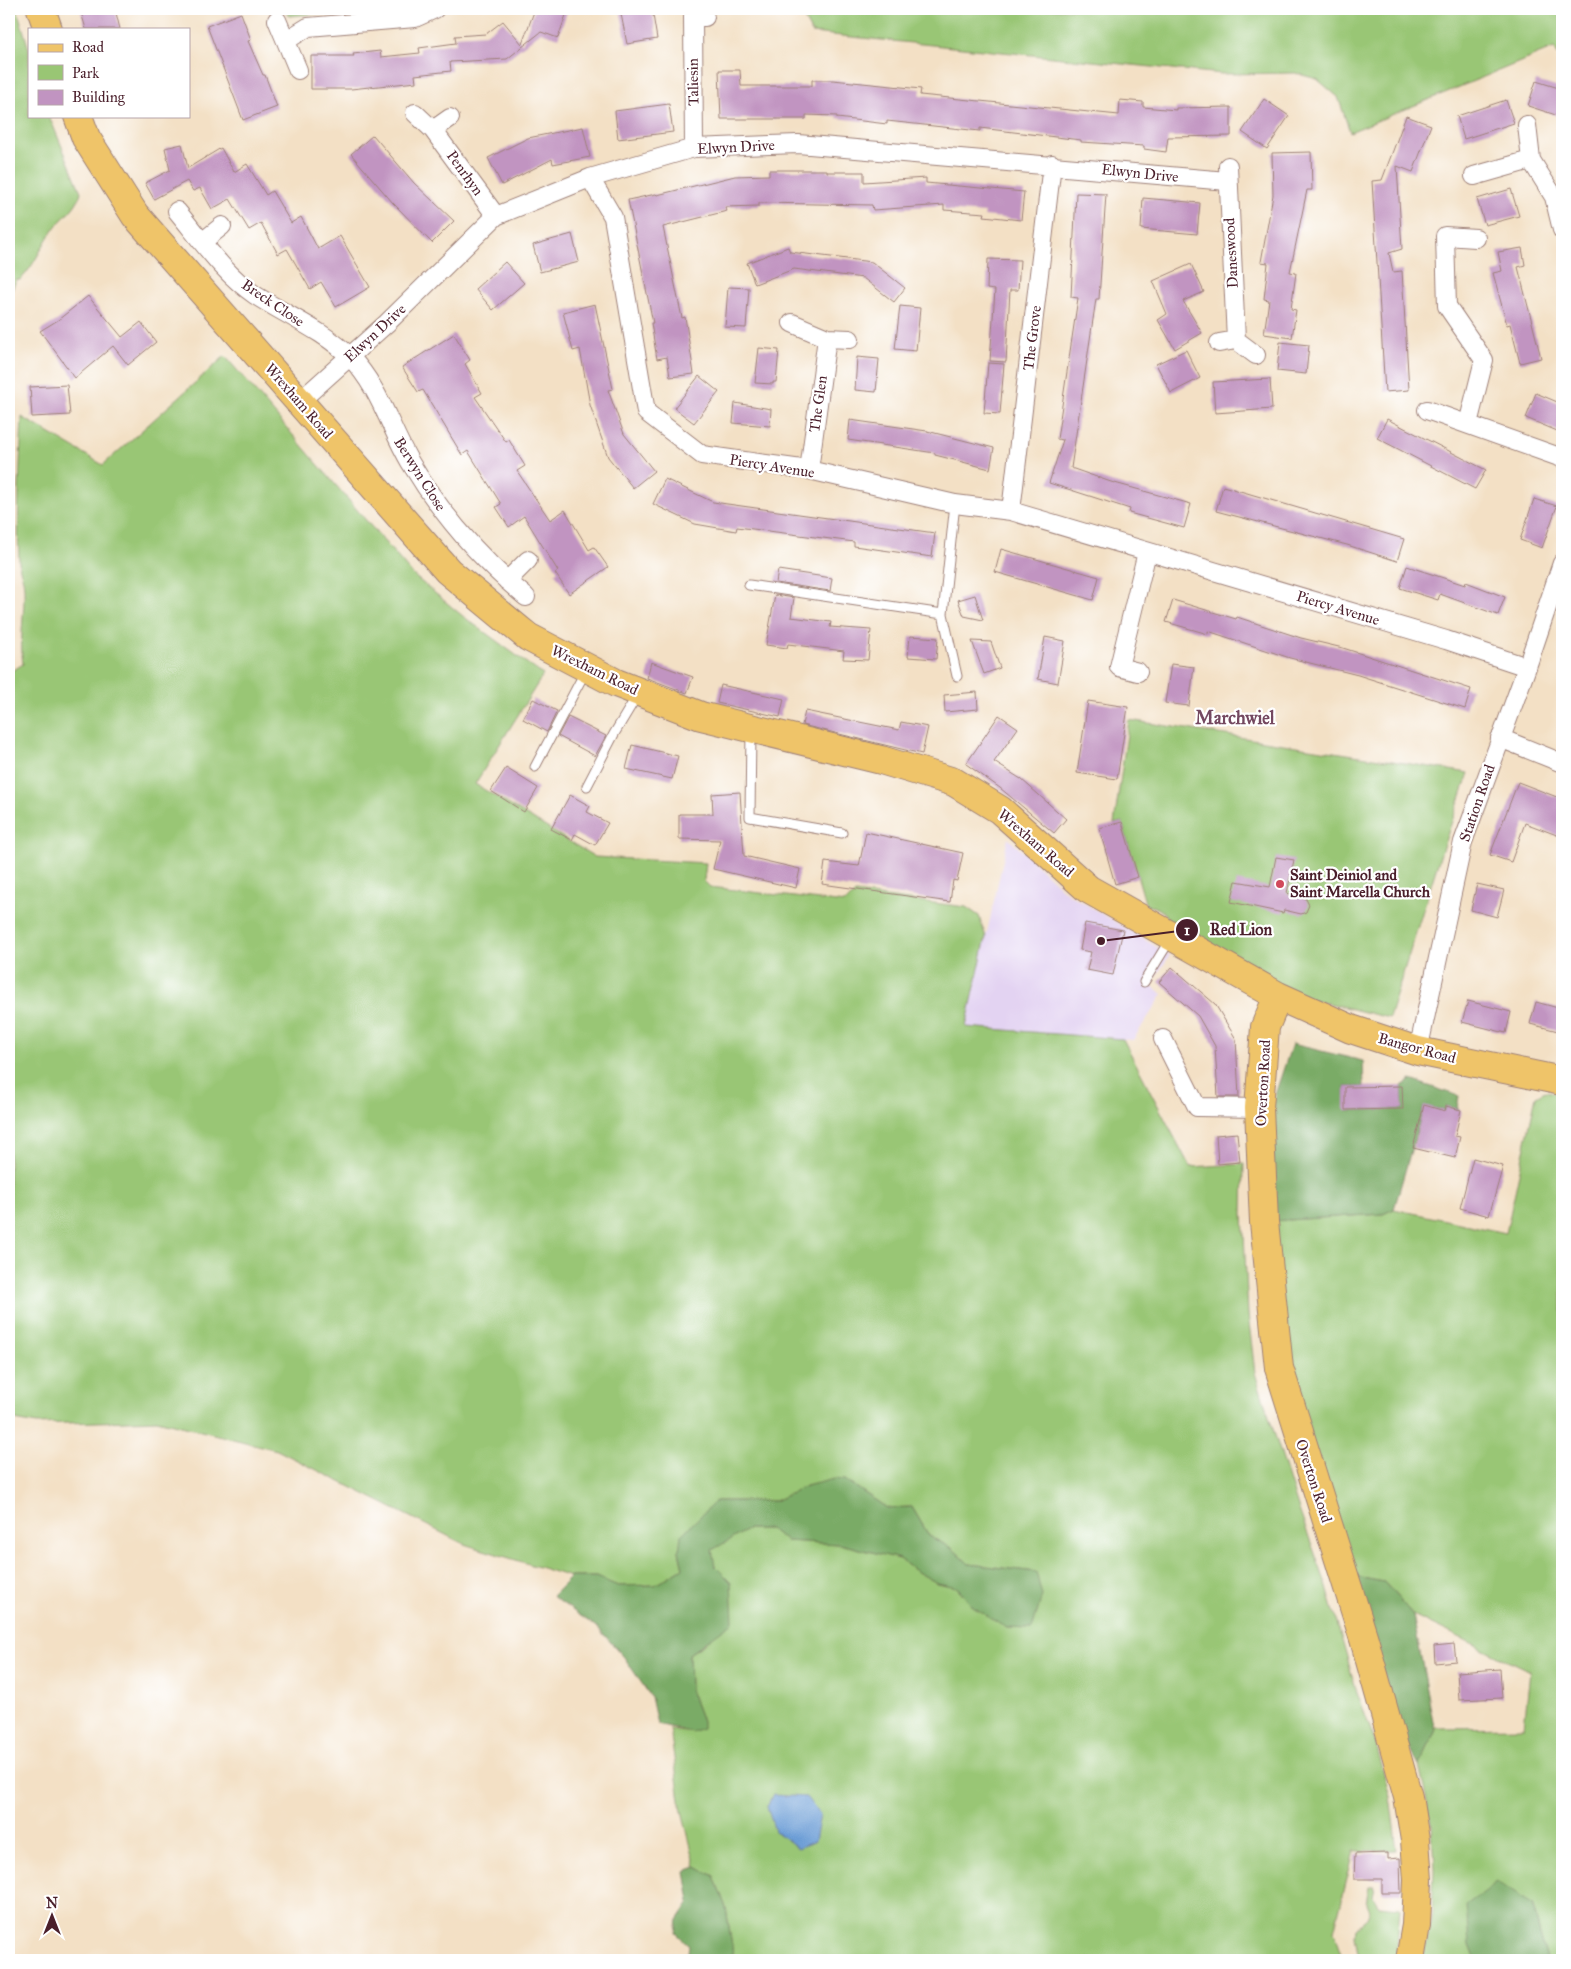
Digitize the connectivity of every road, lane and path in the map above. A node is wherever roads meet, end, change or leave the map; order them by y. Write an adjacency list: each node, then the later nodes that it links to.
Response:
1 (40, 9): 5 (main road)
2 (435, 9): 6 (street)
3 (692, 17): 13 (street, Taliesin)
4 (277, 20): 6 (street)
5 (48, 28)
6 (287, 40): 7 (street)
7 (298, 70)
8 (416, 113): 12 (street, Penrhyn)
9 (79, 118): 32 (main road, Wrexham Road)
10 (450, 118): 12 (street)
11 (1527, 125): 14 (street)
12 (433, 130): 20 (street, Penrhyn)
13 (694, 148): 15 (street, Elwyn Drive); 18 (street, Elwyn Drive)
14 (1530, 160): 17 (street); 22 (street)
15 (1052, 164): 16 (street, Elwyn Drive); 38 (street, The Grove)
16 (1227, 174): 28 (street, Daneswood)
17 (1474, 176)
18 (590, 178): 20 (street, Elwyn Drive); 36 (street, Piercy Avenue)
19 (178, 211): 24 (street, Breck Close)
20 (496, 216): 31 (street, Elwyn Drive)
21 (222, 226): 24 (street)
22 (1562, 230)
23 (1476, 238): 34 (street)
24 (202, 242): 31 (street, Breck Close)
25 (792, 323): 26 (street)
26 (827, 338): 27 (street); 36 (street, The Glen)
27 (850, 340)
28 (1236, 340): 29 (street); 30 (street)
29 (1219, 343)
30 (1256, 355)
31 (350, 356): 32 (street, Elwyn Drive); 42 (street, Berwyn Close)
32 (300, 402): 47 (main road, Wrexham Road)
33 (1428, 410): 34 (street)
34 (1468, 424): 35 (street)
35 (1562, 458)
36 (809, 470): 37 (street, Piercy Avenue)
37 (955, 504): 38 (street, Piercy Avenue); 45 (lane)
38 (1011, 511): 39 (street, Piercy Avenue)
39 (1148, 552): 46 (street, Piercy Avenue); 48 (street)
40 (528, 560): 42 (street)
41 (1562, 563): 46 (street, Station Road)
42 (507, 581): 44 (street, Berwyn Close)
43 (749, 585): 45 (lane)
44 (526, 597)
45 (943, 614): 49 (lane)
46 (1527, 667): 52 (street, Station Road)
47 (587, 668): 50 (main road, Wrexham Road); 54 (lane)
48 (1138, 672)
49 (957, 676)
50 (640, 692): 51 (main road, Wrexham Road); 55 (lane)
51 (751, 728): 56 (lane); 57 (main road, Wrexham Road)
52 (1500, 738): 53 (street); 61 (street, Station Road)
53 (1562, 763)
54 (534, 768)
55 (587, 786)
56 (842, 833)
57 (1171, 937): 58 (lane); 59 (main road, Wrexham Road)
58 (1144, 982)
59 (1278, 996): 61 (main road, Bangor Road); 63 (main road, Overton Road)
60 (1163, 1039): 63 (street)
61 (1418, 1051): 62 (main road, Bangor Road)
62 (1562, 1081)
63 (1259, 1108): 64 (main road, Overton Road)
64 (1410, 1960)

